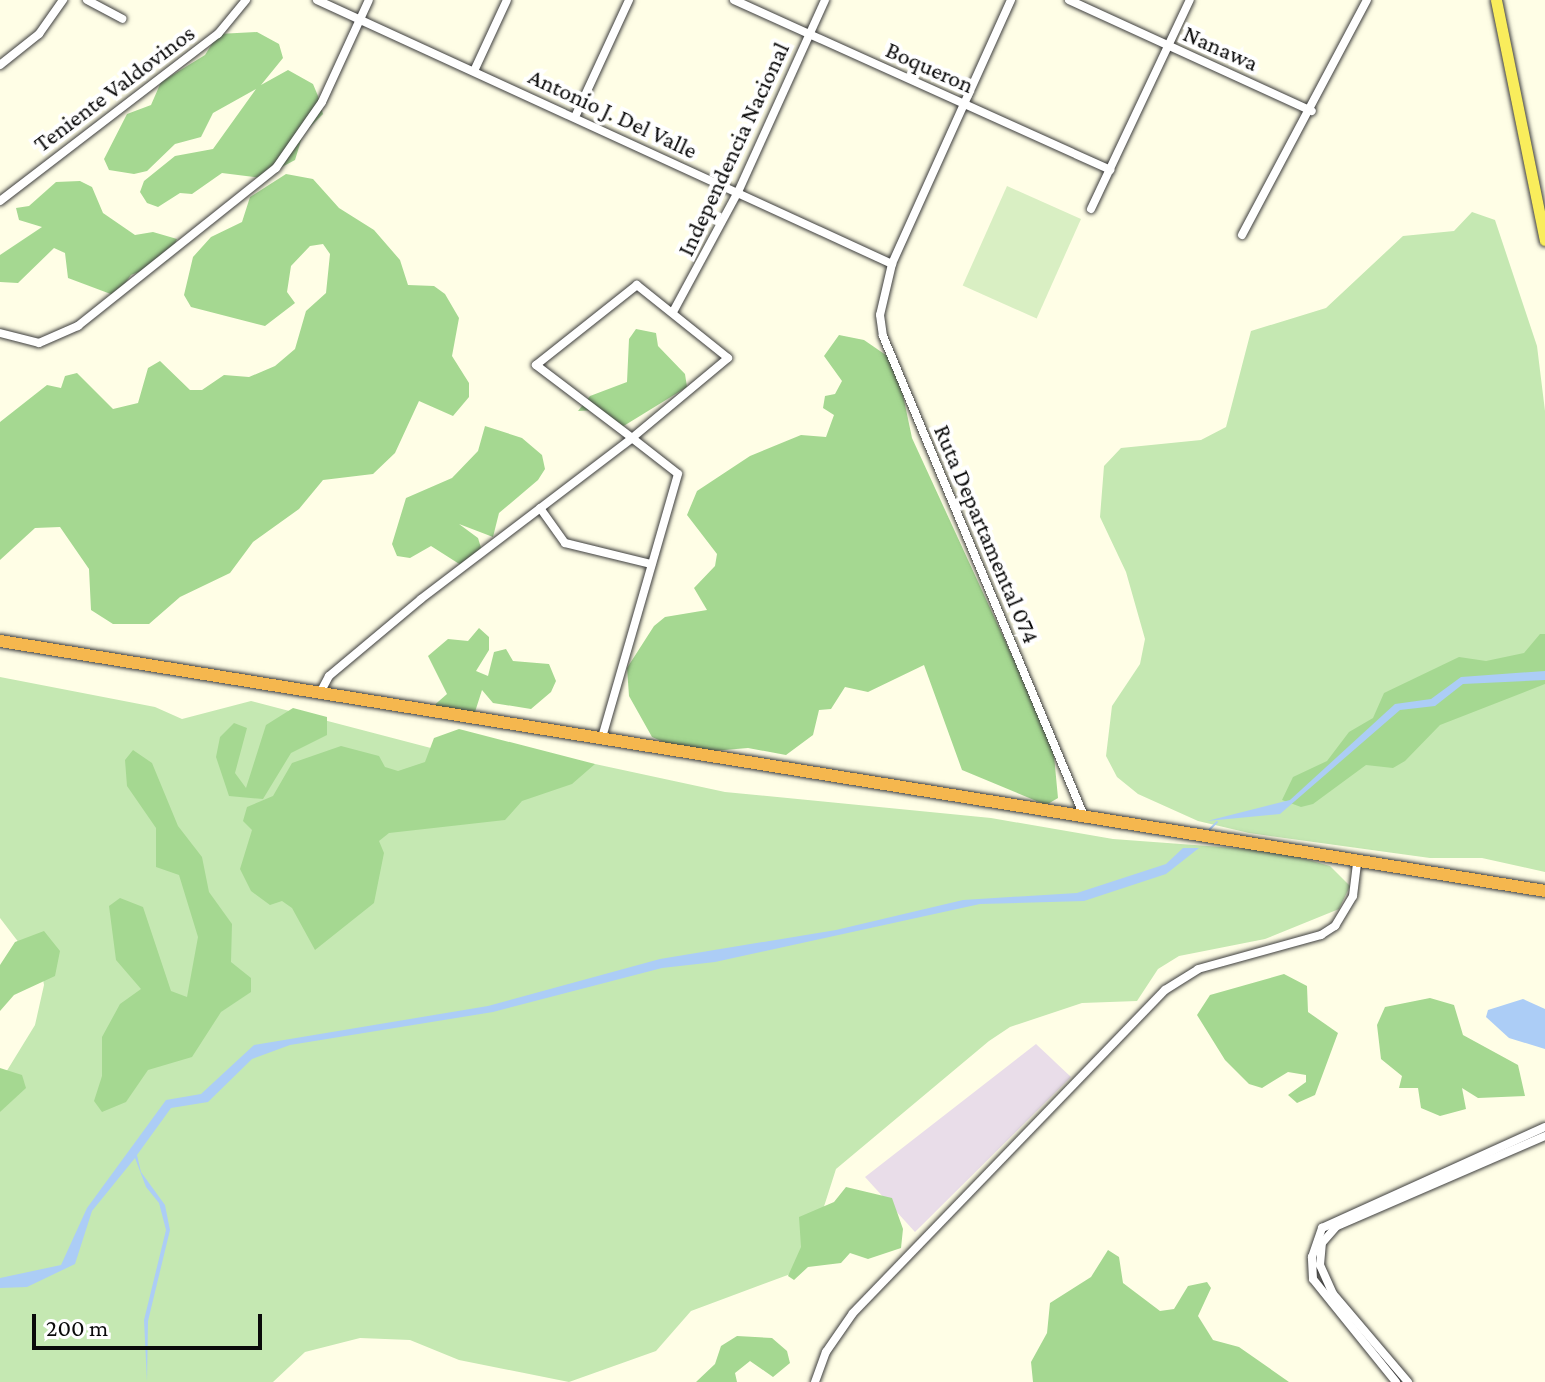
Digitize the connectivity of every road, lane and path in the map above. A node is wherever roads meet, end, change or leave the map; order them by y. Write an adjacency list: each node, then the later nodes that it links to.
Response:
1 (63, 0): 19 (street)
2 (87, 0): 15 (street)
3 (246, 0): 26 (street, Teniente Valdovinos)
4 (317, 0): 16 (street, Antonio J. Del Valle)
5 (369, 0): 16 (street)
6 (507, 0): 20 (street)
7 (629, 0): 23 (street)
8 (734, 0): 17 (street, Boqueron)
9 (825, 0): 17 (street, Independencia Nacional)
10 (1011, 0): 21 (street, Ruta Departamental 074)
11 (1069, 0): 18 (street, Nanawa)
12 (1190, 0): 18 (street)
13 (1367, 0): 22 (street)
14 (1496, 0): 29 (main road)
15 (122, 19)
16 (360, 20): 20 (street, Antonio J. Del Valle); 32 (street)
17 (809, 34): 21 (street, Boqueron); 25 (street, Independencia Nacional)
18 (1169, 46): 22 (street, Nanawa); 24 (street)
19 (0, 65)
20 (474, 71): 23 (street, Antonio J. Del Valle)
21 (964, 104): 24 (street, Boqueron); 30 (street, Ruta Departamental 074)
22 (1312, 111): 28 (street)
23 (575, 117): 25 (street, Antonio J. Del Valle)
24 (1110, 170): 27 (street)
25 (738, 192): 30 (street, Antonio J. Del Valle); 31 (street, Independencia Nacional)
26 (0, 201)
27 (1091, 209)
28 (1242, 235)
29 (1545, 240)
30 (892, 264): 39 (street, Ruta Departamental 074)
31 (673, 312): 33 (street); 33 (street)
32 (0, 333)
33 (632, 438): 34 (street); 35 (street)
34 (540, 508): 35 (street); 37 (street)
35 (651, 564): 38 (street)
36 (0, 641): 37 (highway)
37 (320, 693): 38 (highway)
38 (602, 738): 39 (highway)
39 (1084, 816): 40 (highway)
40 (1357, 861): 41 (highway); 44 (street)
41 (1545, 891)
42 (1545, 1127): 45 (street)
43 (1545, 1136): 46 (street)
44 (815, 1382)
45 (1396, 1382)
46 (1408, 1382)

